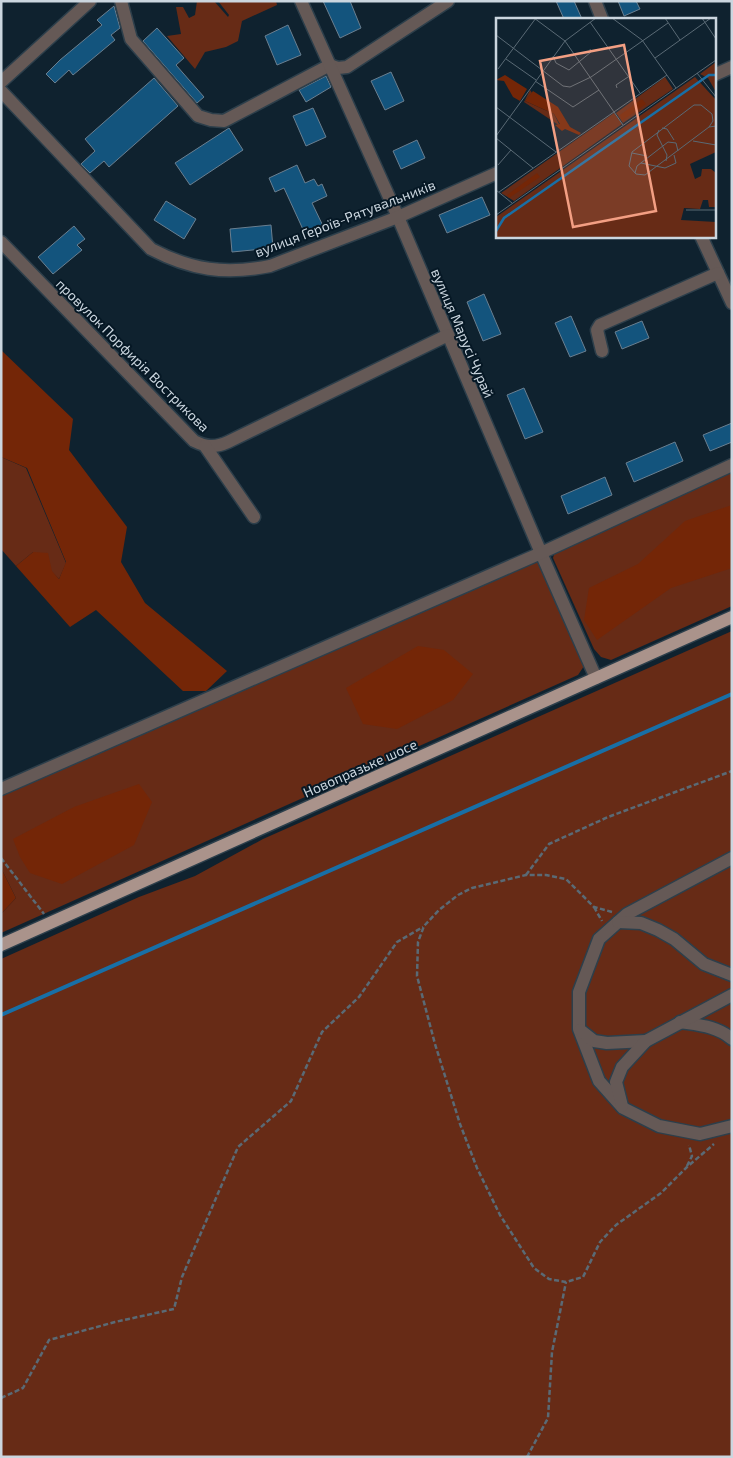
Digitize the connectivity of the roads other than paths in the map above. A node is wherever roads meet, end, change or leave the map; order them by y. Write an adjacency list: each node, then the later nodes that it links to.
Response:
1 (90, 1): 10 (street)
2 (121, 1): 7 (street)
3 (301, 1): 7 (street, вулиця Марусі Чурай)
4 (448, 1): 7 (street)
5 (595, 1): 6 (street)
6 (602, 18)
7 (330, 65): 13 (street, вулиця Марусі Чурай)
8 (732, 67): 9 (street)
9 (716, 74)
10 (1, 82)
11 (1, 90): 13 (street, вулиця Героїв-Рятувальників)
12 (496, 173): 13 (street, вулиця Героїв-Рятувальників)
13 (398, 217): 18 (street, вулиця Марусі Чурай)
14 (702, 238): 16 (street)
15 (1, 242): 20 (street, провулок Порфирія Вострикова)
16 (718, 273): 17 (street); 19 (street)
17 (732, 303)
18 (448, 335): 20 (street, провулок Порфирія Вострикова); 23 (street, вулиця Марусі Чурай)
19 (602, 351)
20 (205, 446): 22 (street)
21 (732, 465): 23 (street)
22 (254, 517)
23 (541, 553): 25 (street, вулиця Марусі Чурай); 26 (street)
24 (732, 617): 25 (main road, Новопразьке шосе)
25 (596, 678): 29 (main road, Новопразьке шосе)
26 (1, 789)
27 (732, 858): 28 (street)
28 (622, 918): 30 (street); 33 (street)
29 (1, 946)
30 (732, 975)
31 (732, 995): 32 (street)
32 (680, 1022): 34 (street); 35 (street)
33 (579, 1029): 35 (street); 36 (street)
34 (732, 1039)
35 (646, 1041): 36 (street)
36 (623, 1108): 37 (street)
37 (732, 1126)

